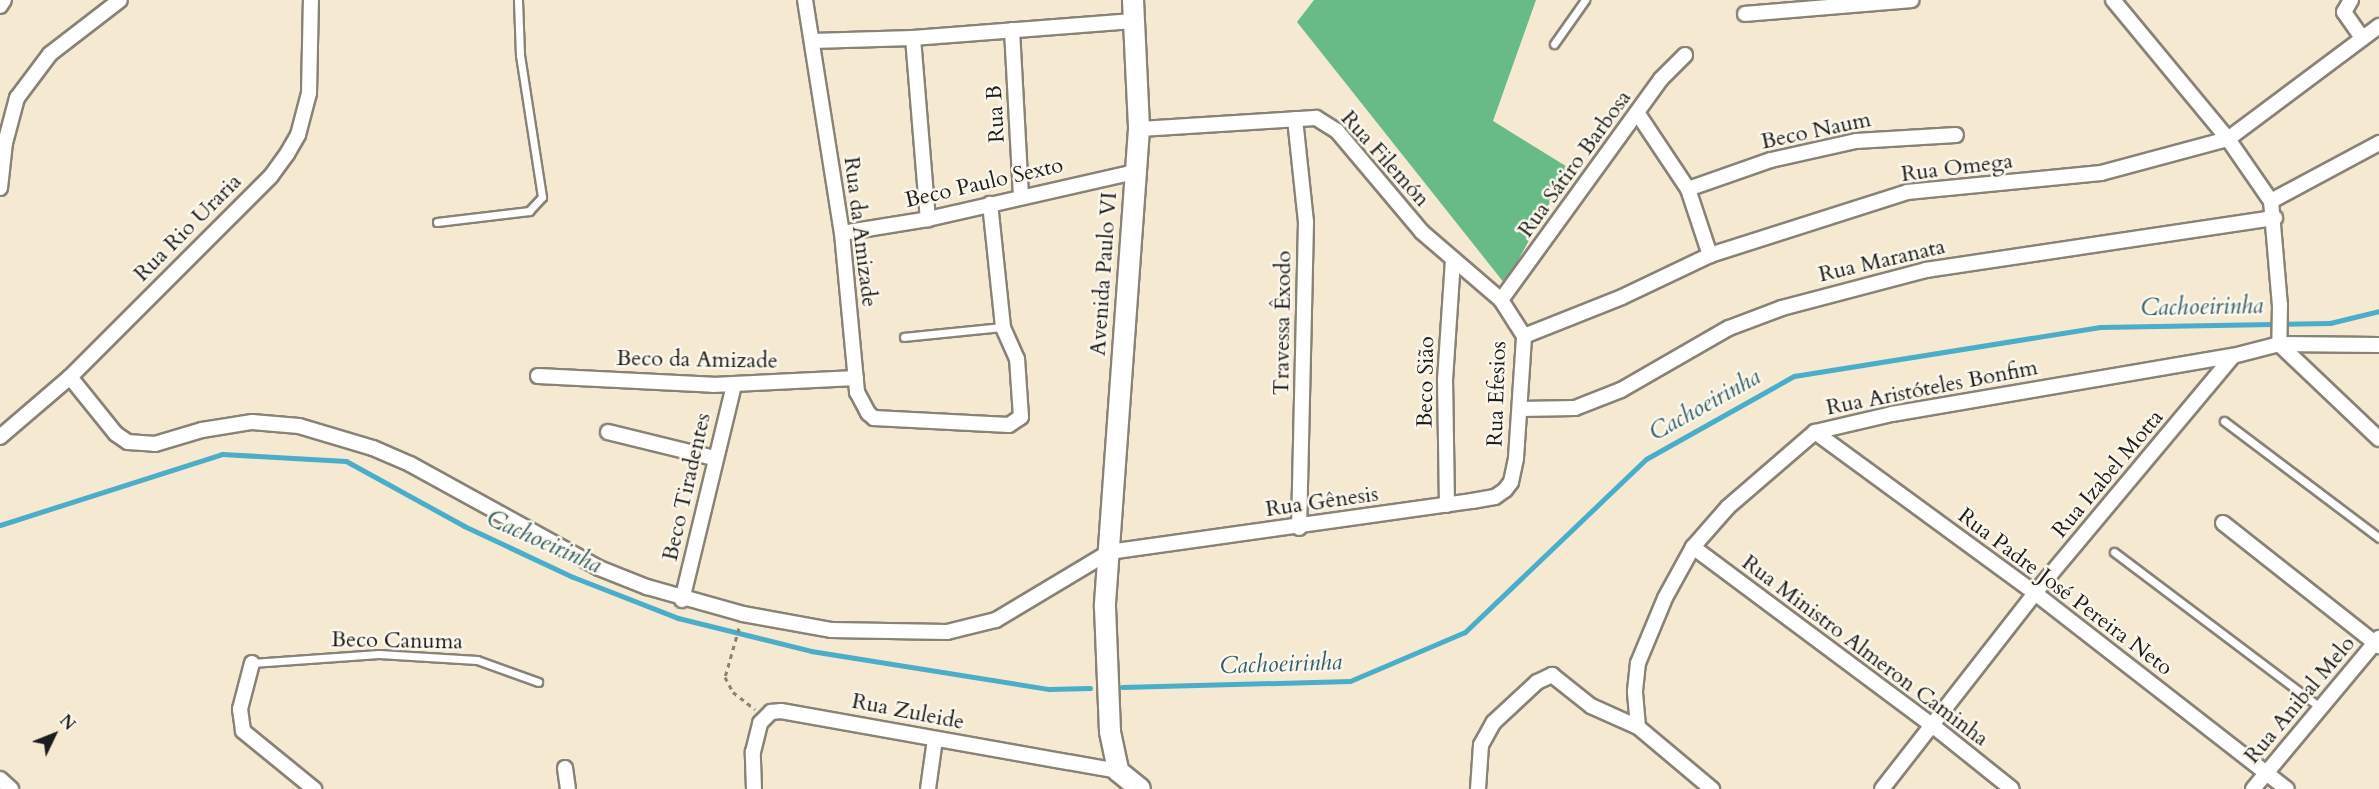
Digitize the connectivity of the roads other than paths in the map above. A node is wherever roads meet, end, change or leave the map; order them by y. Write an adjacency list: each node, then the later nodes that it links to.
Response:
1 (4, 0): 11 (street)
2 (120, 0): 28 (street)
3 (311, 0): 47 (street, Rua Rio Uraria)
4 (518, 0): 35 (lane)
5 (805, 0): 18 (street, Rua da Amizade)
6 (1133, 0): 13 (street, Avenida Paulo VI)
7 (1585, 0): 19 (lane)
8 (1911, 0): 12 (street)
9 (2113, 0): 25 (street)
10 (2351, 0): 17 (street)
11 (0, 6)
12 (1745, 14)
13 (1136, 21): 15 (street); 23 (street, Avenida Paulo VI)
14 (2379, 26): 17 (street, Rua Omega)
15 (1012, 30): 16 (street); 30 (street, Rua B)
16 (913, 38): 18 (street); 34 (street)
17 (2362, 38): 25 (street, Rua Omega)
18 (812, 41): 36 (street, Rua da Amizade)
19 (1554, 44)
20 (1685, 55): 21 (street, Rua Sátiro Barbosa)
21 (1638, 114): 29 (street); 39 (street, Rua Sátiro Barbosa)
22 (1295, 119): 23 (street, Rua Filemón); 38 (street, Rua Filemón); 60 (street, Travessa Êxodo)
23 (1139, 129): 27 (street, Avenida Paulo VI)
24 (1956, 135): 29 (street, Beco Naum)
25 (2228, 139): 31 (street); 37 (street, Rua Omega)
26 (2379, 143): 31 (street)
27 (1135, 171): 30 (street, Beco Paulo Sexto); 63 (street, Avenida Paulo VI)
28 (0, 188)
29 (1688, 189): 37 (street)
30 (1021, 195): 32 (street, Beco Paulo Sexto)
31 (2271, 201): 33 (street)
32 (990, 204): 34 (street, Beco Paulo Sexto); 40 (street)
33 (2275, 218): 43 (street); 50 (street, Rua Maranata)
34 (928, 219): 36 (street, Beco Paulo Sexto)
35 (437, 222)
36 (842, 234): 48 (street, Rua da Amizade)
37 (1710, 255): 41 (street, Rua Omega)
38 (1453, 261): 39 (street, Rua Filemón); 58 (street, Beco Sião)
39 (1501, 300): 41 (street, Rua Efesios)
40 (1003, 327): 42 (lane); 48 (street, Rua da Amizade)
41 (1524, 336): 50 (street, Rua Efesios)
42 (904, 337)
43 (2279, 344): 44 (street, Rua Aristóteles Bonfim); 45 (street, Rua Aristóteles Bonfim); 55 (street)
44 (2379, 345)
45 (2233, 356): 53 (street, Rua Aristóteles Bonfim); 65 (street, Rua Izabel Motta)
46 (538, 376): 49 (street, Beco da Amizade)
47 (70, 377): 54 (street, Rua Rio Uraria); 66 (street)
48 (856, 378): 49 (street, Beco da Amizade)
49 (734, 385): 56 (street, Beco Tiradentes)
50 (1520, 409): 57 (street, Rua Efesios)
51 (2224, 422): 61 (lane)
52 (608, 432): 56 (street)
53 (1815, 432): 62 (street, Rua Aristóteles Bonfim); 65 (street, Rua Padre José Pereira Neto)
54 (0, 437)
55 (2379, 439)
56 (714, 458): 66 (street, Beco Tiradentes)
57 (1516, 458): 58 (street, Rua Gênesis)
58 (1447, 505): 60 (street, Rua Gênesis)
59 (2223, 524): 67 (street)
60 (1299, 528): 63 (street, Rua Gênesis)
61 (2379, 538)
62 (1693, 547): 71 (street, Rua Ministro Almeron Caminha); 72 (street, Rua Aristóteles Bonfim)
63 (1109, 552): 66 (street); 75 (street, Avenida Paulo VI)
64 (2114, 552): 70 (lane)
65 (2035, 593): 71 (street, Rua Izabel Motta); 76 (street, Rua Padre José Pereira Neto)
66 (682, 600)
67 (2378, 642): 70 (street, Rua Anibal Melo)
68 (252, 663): 69 (lane, Beco Canuma); 79 (street)
69 (538, 682)
70 (2320, 707): 76 (street, Rua Anibal Melo)
71 (1932, 725): 86 (street, Rua Izabel Motta); 87 (street, Rua Ministro Almeron Caminha)
72 (1638, 727): 84 (street); 85 (street)
73 (935, 740): 75 (street, Rua Zuleide); 81 (street, Rua Zuleide); 82 (street)
74 (565, 768): 80 (street)
75 (1118, 771): 83 (street)
76 (2266, 772): 88 (street, Rua Anibal Melo); 89 (street, Rua Padre José Pereira Neto)
77 (0, 779): 78 (street)
78 (11, 789)
79 (314, 789)
80 (568, 789)
81 (754, 789)
82 (928, 789)
83 (1140, 789)
84 (1478, 789)
85 (1712, 789)
86 (1882, 789)
87 (2012, 789)
88 (2253, 789)
89 (2287, 789)

